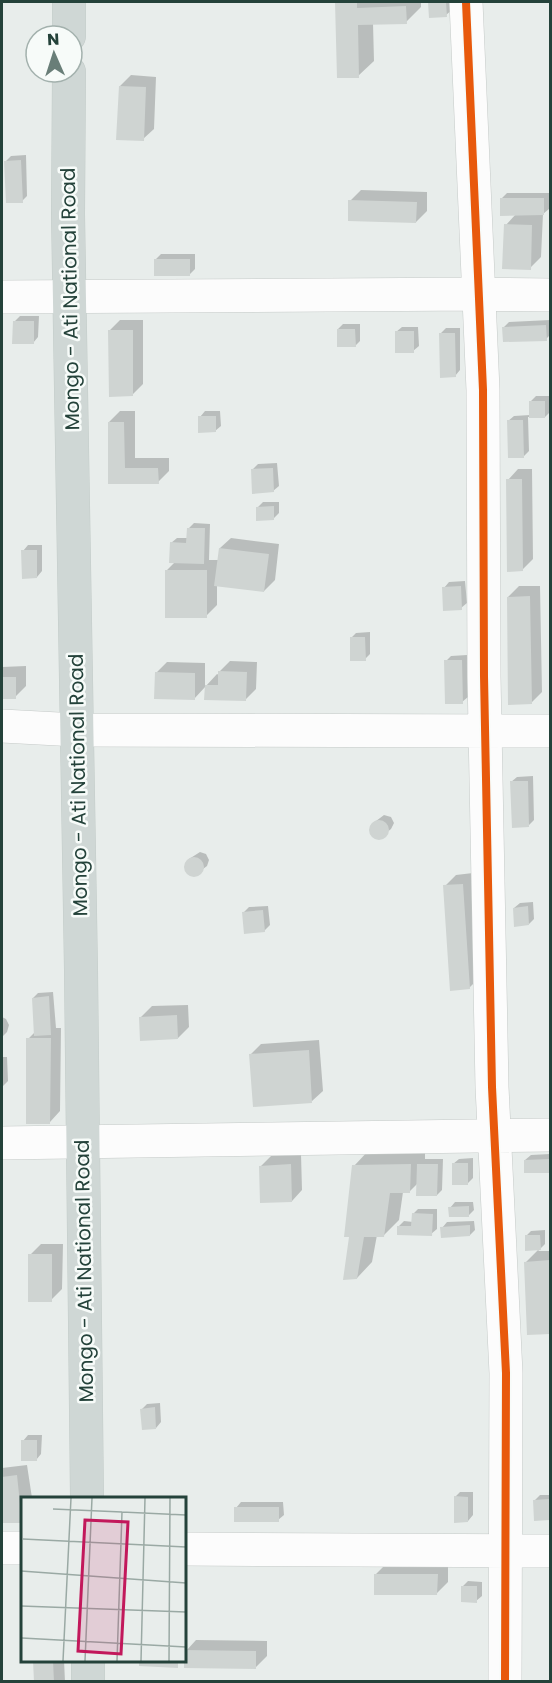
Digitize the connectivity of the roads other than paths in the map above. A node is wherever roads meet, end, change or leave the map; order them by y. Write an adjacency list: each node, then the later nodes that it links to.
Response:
1 (69, 2): 3 (main road)
2 (466, 2): 5 (street)
3 (69, 24)
4 (69, 84): 8 (main road, Mongo - Ati National Road)
5 (478, 294): 6 (street); 8 (street); 12 (street)
6 (550, 295)
7 (2, 297): 8 (street)
8 (69, 298): 10 (main road, Mongo - Ati National Road)
9 (2, 726): 10 (street)
10 (77, 730): 12 (street); 15 (main road, Mongo - Ati National Road)
11 (550, 731): 12 (street)
12 (485, 732): 14 (street)
13 (550, 1135): 14 (street)
14 (494, 1136): 15 (street); 21 (street)
15 (83, 1140): 16 (street); 17 (main road, Mongo - Ati National Road)
16 (2, 1143)
17 (87, 1497)
18 (2, 1548): 19 (street)
19 (21, 1548)
20 (186, 1549): 21 (street)
21 (505, 1550): 22 (street); 25 (street)
22 (550, 1551)
23 (88, 1662): 24 (main road)
24 (88, 1682)
25 (505, 1682)

